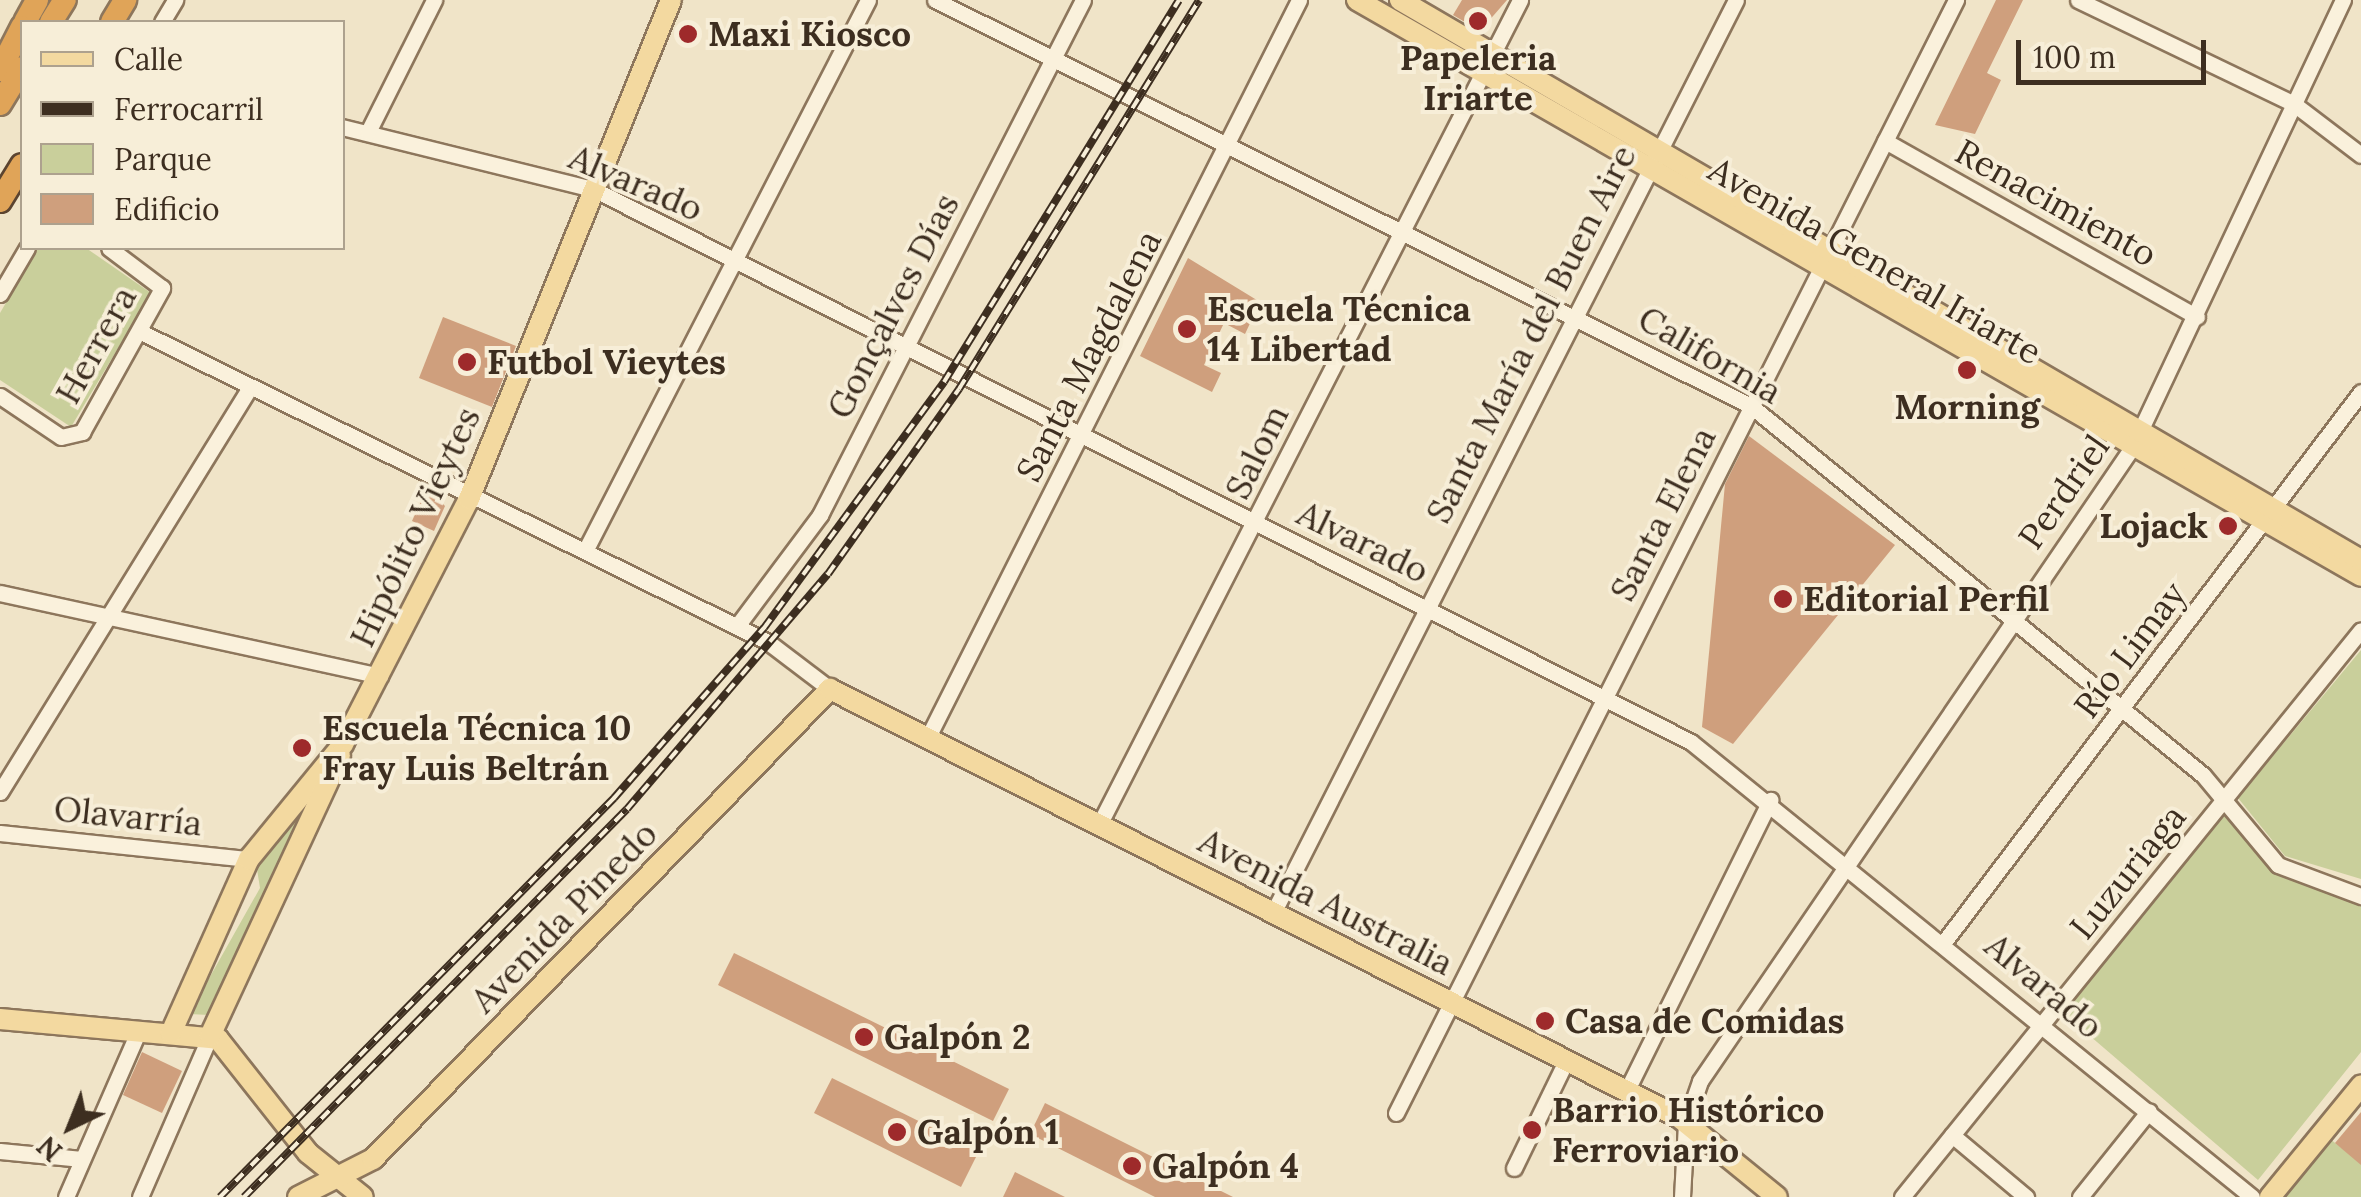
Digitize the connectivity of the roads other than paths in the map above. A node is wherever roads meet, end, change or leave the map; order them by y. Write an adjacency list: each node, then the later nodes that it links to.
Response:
1 (434, 0): 22 (street)
2 (670, 0): 28 (main road, Hipólito Vieytes)
3 (868, 0): 33 (street)
4 (935, 0): 15 (street, California)
5 (1082, 0): 15 (street, Gonçalves Días)
6 (1300, 0): 24 (street, Santa Magdalena)
7 (1358, 0): 16 (main road, Avenida General Iriarte)
8 (1400, 0): 16 (main road, Avenida General Iriarte)
9 (1520, 0): 16 (street, Salom)
10 (1736, 0): 26 (street, Santa María del Buen Aire)
11 (1956, 0): 23 (street, Santa Elena)
12 (2078, 0): 20 (street)
13 (2343, 0): 20 (street, Perdriel)
14 (20, 32): 17 (highway)
15 (1054, 59): 24 (street, California); 39 (street, Gonçalves Días)
16 (1487, 64): 26 (main road, Avenida General Iriarte); 30 (street, Salom)
17 (0, 70)
18 (20, 71): 19 (highway)
19 (0, 104)
20 (2294, 104): 25 (street); 37 (street, Perdriel)
21 (345, 128): 22 (street, Alvarado)
22 (368, 132): 28 (street, Alvarado)
23 (1885, 140): 34 (street, Santa Elena); 37 (street, Renacimiento)
24 (1230, 142): 30 (street, California); 44 (street, Santa Magdalena)
25 (2361, 155)
26 (1651, 161): 34 (main road, Avenida General Iriarte); 36 (street, Santa María del Buen Aire)
27 (20, 168): 29 (highway, bridge)
28 (593, 189): 33 (street, Alvarado); 46 (main road, Hipólito Vieytes)
29 (0, 200)
30 (1400, 229): 36 (street, California); 48 (street, Salom)
31 (26, 250): 35 (street)
32 (113, 250): 38 (street, Herrera)
33 (732, 259): 39 (street, Alvarado); 49 (street)
34 (1824, 261): 43 (street, Santa Elena); 45 (main road, Avenida General Iriarte)
35 (0, 294)
36 (1575, 316): 43 (street, California); 53 (street, Santa María del Buen Aire)
37 (2197, 317): 45 (street, Perdriel)
38 (141, 332): 40 (street); 42 (street, Herrera)
39 (907, 345): 44 (street, Alvarado); 56 (street, Gonçalves Días)
40 (250, 388): 46 (street); 54 (street)
41 (2361, 392): 47 (street, Río Limay)
42 (0, 396)
43 (1751, 406): 55 (street, California); 60 (street, Santa Elena)
44 (1084, 434): 48 (street, Alvarado); 62 (street, Santa Magdalena)
45 (2137, 439): 47 (main road, Avenida General Iriarte); 55 (street, Perdriel)
46 (468, 498): 49 (street); 58 (main road, Hipólito Vieytes)
47 (2269, 516): 50 (main road, Avenida General Iriarte); 51 (main road, Avenida General Iriarte); 61 (street, Río Limay)
48 (1256, 522): 53 (street, Alvarado); 67 (street, Salom)
49 (585, 552): 56 (street)
50 (2361, 560)
51 (2361, 576)
52 (0, 593): 54 (street)
53 (1427, 607): 60 (street, Alvarado); 72 (street, Santa María del Buen Aire)
54 (106, 618): 58 (street); 64 (street)
55 (2013, 620): 61 (street, California); 70 (street, Perdriel)
56 (737, 626): 59 (street)
57 (2361, 630): 65 (street, Luzuriaga)
58 (380, 676): 63 (main road, Hipólito Vieytes)
59 (830, 689): 62 (main road, Avenida Australia); 90 (main road, Avenida Pinedo)
60 (1606, 697): 66 (street, Alvarado); 74 (street, Santa Elena)
61 (2123, 710): 65 (street, California); 73 (street, Río Limay)
62 (928, 737): 67 (main road, Avenida Australia)
63 (343, 744): 69 (main road, Hipólito Vieytes); 79 (main road, Hipólito Vieytes)
64 (0, 792)
65 (2226, 798): 71 (street, California); 76 (street, Luzuriaga)
66 (1770, 800): 70 (street, Alvarado); 82 (street)
67 (1100, 823): 72 (main road, Avenida Australia)
68 (0, 832): 69 (street, Olavarría)
69 (249, 859): 78 (main road, Hipólito Vieytes)
70 (1848, 864): 73 (street, Alvarado); 85 (street, Perdriel)
71 (2361, 896)
72 (1274, 911): 74 (main road, Avenida Australia)
73 (1944, 942): 76 (street, Alvarado)
74 (1452, 1002): 80 (main road, Avenida Australia); 84 (street, Santa Elena)
75 (0, 1019): 77 (main road)
76 (2043, 1024): 83 (street, Alvarado); 86 (street, Luzuriaga)
77 (139, 1030): 78 (main road); 88 (street)
78 (171, 1033): 79 (main road)
79 (210, 1036): 90 (main road); 92 (street)
80 (1566, 1061): 82 (main road, Avenida Australia); 89 (street)
81 (2361, 1086): 101 (main road)
82 (1626, 1092): 85 (main road, Avenida Australia)
83 (2150, 1111): 99 (street); 100 (street, Alvarado)
84 (1396, 1112)
85 (1686, 1122): 95 (street, Perdriel); 96 (main road, Avenida Australia)
86 (1952, 1135): 97 (street, Luzuriaga); 98 (street)
87 (0, 1152): 88 (street)
88 (82, 1159): 91 (street)
89 (1514, 1168)
90 (335, 1177): 93 (main road, Avenida Pinedo); 94 (main road)
91 (66, 1197)
92 (140, 1197)
93 (298, 1197)
94 (364, 1197)
95 (1682, 1197)
96 (1777, 1197)
97 (1902, 1197)
98 (2026, 1197)
99 (2080, 1197)
100 (2252, 1197)
101 (2270, 1197)

